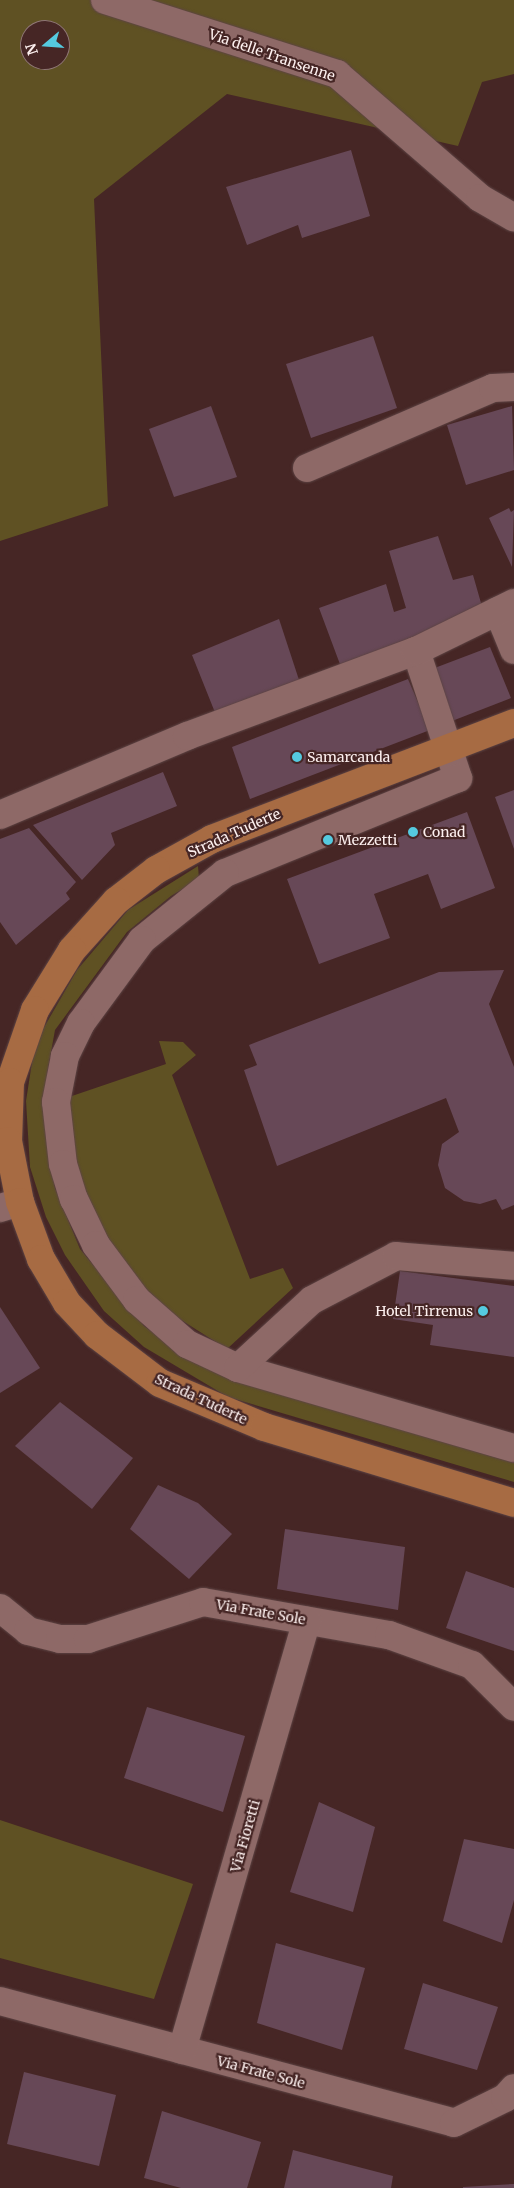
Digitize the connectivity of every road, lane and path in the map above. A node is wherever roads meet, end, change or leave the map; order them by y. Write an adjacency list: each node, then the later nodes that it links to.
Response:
1 (105, 0): 2 (street, Via delle Transenne)
2 (514, 218)
3 (514, 387): 4 (street)
4 (307, 468)
5 (506, 607): 6 (street); 7 (street)
6 (514, 650)
7 (416, 651): 9 (street); 13 (street)
8 (514, 723): 9 (main road, Strada Tuderte)
9 (450, 748): 10 (main road, Strada Tuderte); 12 (street)
10 (370, 780): 11 (main road, Strada Tuderte); 12 (street)
11 (301, 804): 14 (street); 15 (main road, Strada Tuderte)
12 (382, 809): 14 (street)
13 (0, 815)
14 (312, 838): 16 (street)
15 (212, 840): 16 (street); 17 (main road, Strada Tuderte)
16 (225, 873): 20 (street)
17 (5, 1082): 18 (main road, Strada Tuderte)
18 (10, 1205): 22 (main road, Strada Tuderte)
19 (514, 1266): 20 (street)
20 (238, 1368): 21 (street)
21 (514, 1448)
22 (514, 1503)
23 (0, 1608): 24 (street, Via Frate Sole)
24 (307, 1621): 25 (street, Via Frate Sole); 27 (street, Via Fioretti)
25 (514, 1707)
26 (0, 2001): 27 (street, Via Frate Sole)
27 (182, 2050): 28 (street, Via Frate Sole)
28 (514, 2088)

